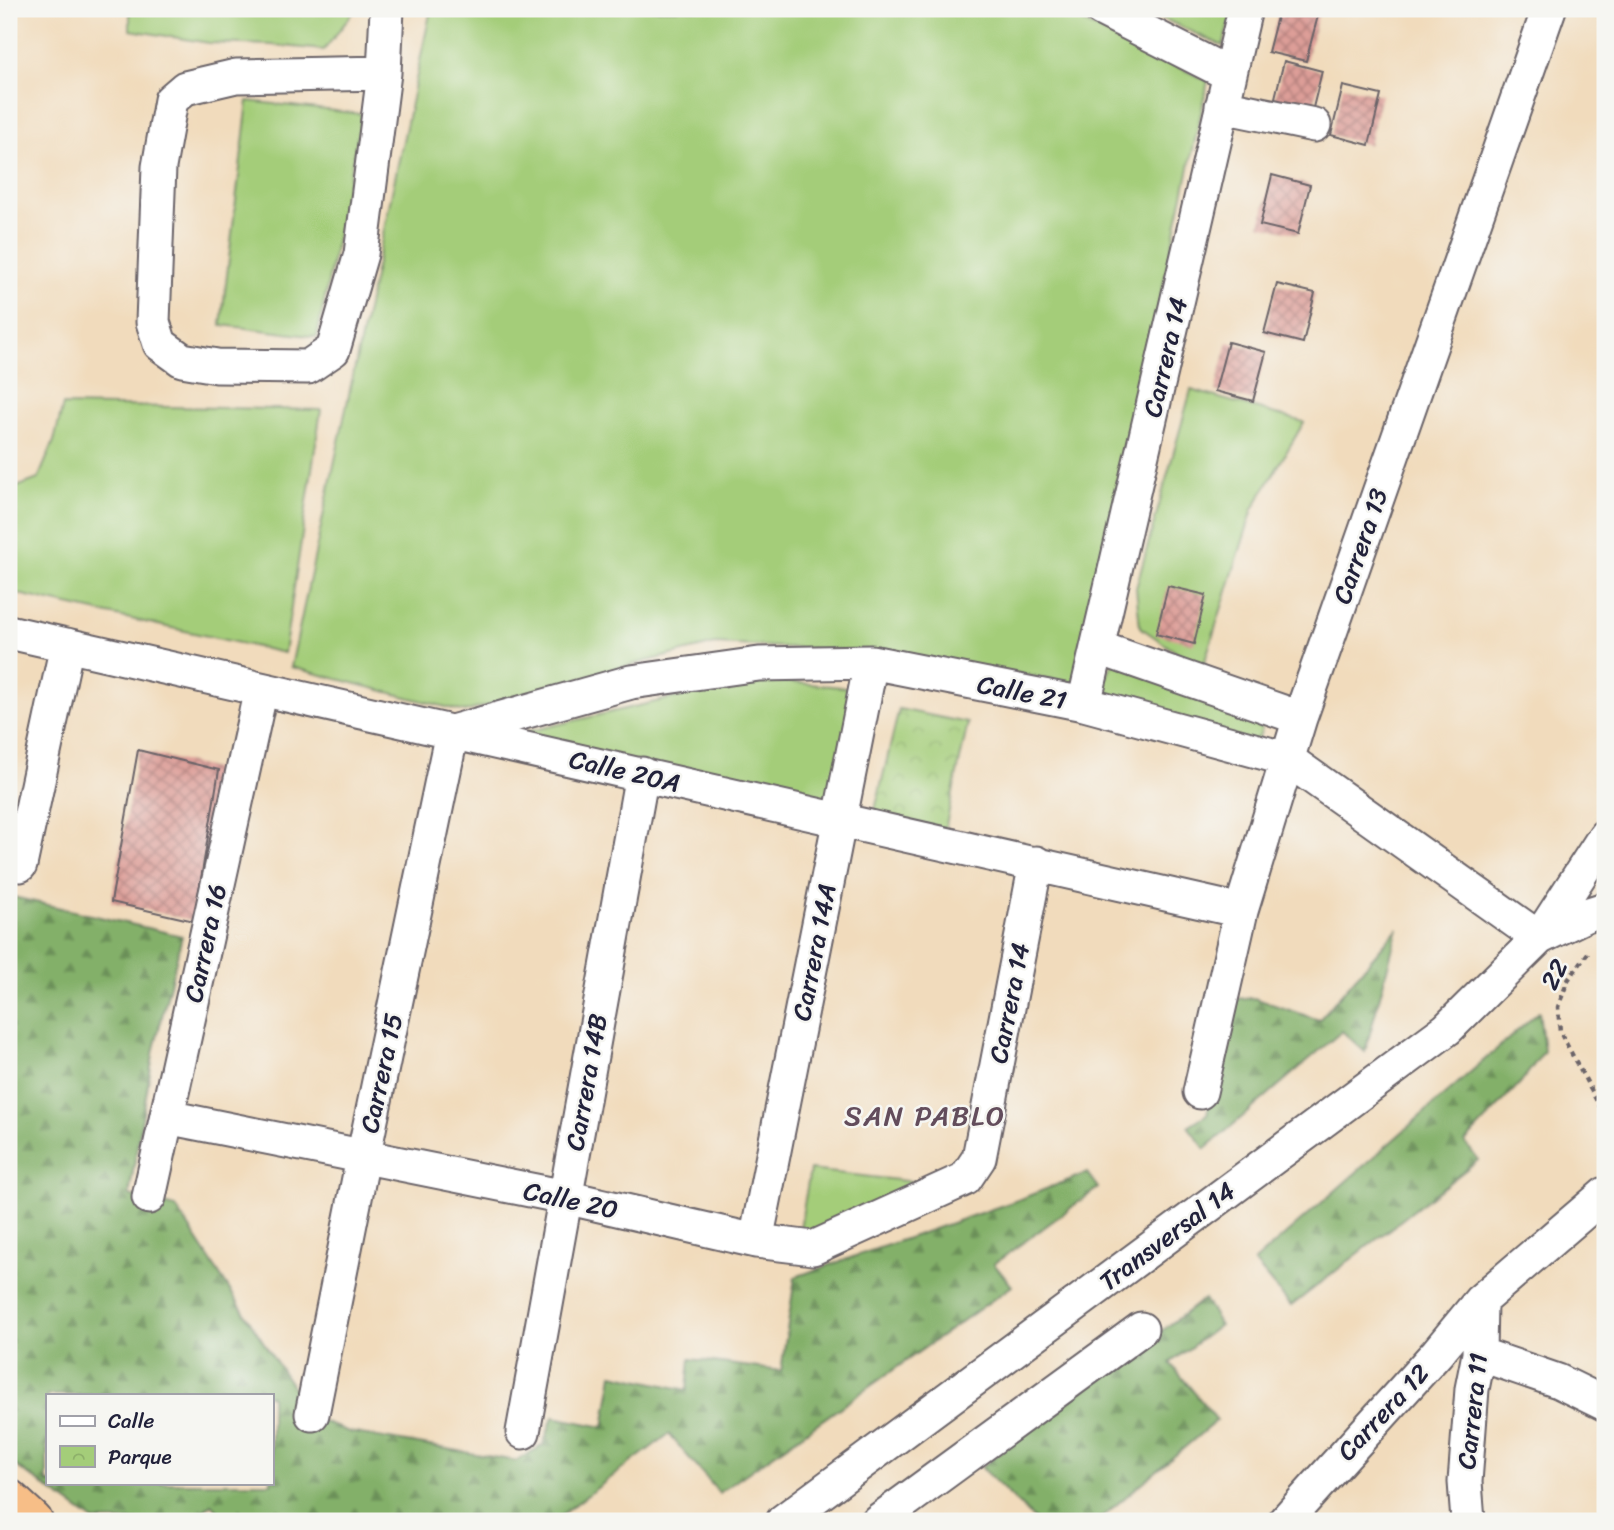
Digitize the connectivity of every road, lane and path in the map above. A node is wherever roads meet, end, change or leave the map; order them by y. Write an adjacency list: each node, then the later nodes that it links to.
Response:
1 (387, 9): 5 (street)
2 (1101, 9): 6 (street)
3 (1245, 9): 6 (street, Carrera 14)
4 (1549, 9): 15 (street, Carrera 13)
5 (384, 73): 5 (street)
6 (1229, 74): 7 (street, Carrera 14)
7 (1222, 106): 8 (street); 11 (street, Carrera 14)
8 (1314, 125)
9 (9, 632): 10 (street, Calle 20A)
10 (67, 645): 13 (street, Calle 20A); 22 (street)
11 (1099, 648): 14 (street, Carrera 14); 15 (street)
12 (871, 662): 14 (street, Calle 21); 16 (street, Calle 21); 19 (street, Carrera 14A)
13 (261, 689): 16 (street, Calle 20A); 29 (street, Carrera 16)
14 (1084, 704): 17 (street, Calle 21)
15 (1300, 718): 17 (street, Carrera 13)
16 (452, 732): 18 (street, Calle 20A); 30 (street, Carrera 15)
17 (1287, 759): 24 (street, Carrera 13); 25 (street, Calle 21)
18 (642, 774): 19 (street, Calle 20A); 34 (street, Carrera 14B)
19 (840, 819): 21 (street, Calle 20A); 35 (street, Carrera 14A)
20 (1605, 836): 25 (street, Transversal 14)
21 (1036, 863): 24 (street, Calle 20A); 31 (street, Carrera 14)
22 (20, 865)
23 (1605, 909): 25 (street, Transversal 14)
24 (1241, 911): 27 (street, Carrera 13)
25 (1539, 937): 44 (street, Transversal 14)
26 (1591, 950): 28 (path, 22)
27 (1200, 1091)
28 (1605, 1116)
29 (167, 1117): 30 (street, Calle 20); 33 (street, Carrera 16)
30 (363, 1158): 34 (street, Calle 20); 40 (street, Carrera 15)
31 (965, 1180): 35 (street, Calle 20)
32 (1605, 1194): 36 (street, Carrera 12)
33 (149, 1197)
34 (565, 1197): 35 (street, Calle 20); 41 (street, Carrera 14B)
35 (756, 1241)
36 (1480, 1301): 38 (street, Carrera 11); 46 (street, Carrera 12)
37 (1141, 1329): 45 (street)
38 (1479, 1353): 39 (street); 47 (street, Carrera 11)
39 (1605, 1404)
40 (312, 1414)
41 (523, 1432)
42 (9, 1499): 43 (highway)
43 (33, 1521)
44 (783, 1521)
45 (878, 1521)
46 (1285, 1521)
47 (1468, 1521)

